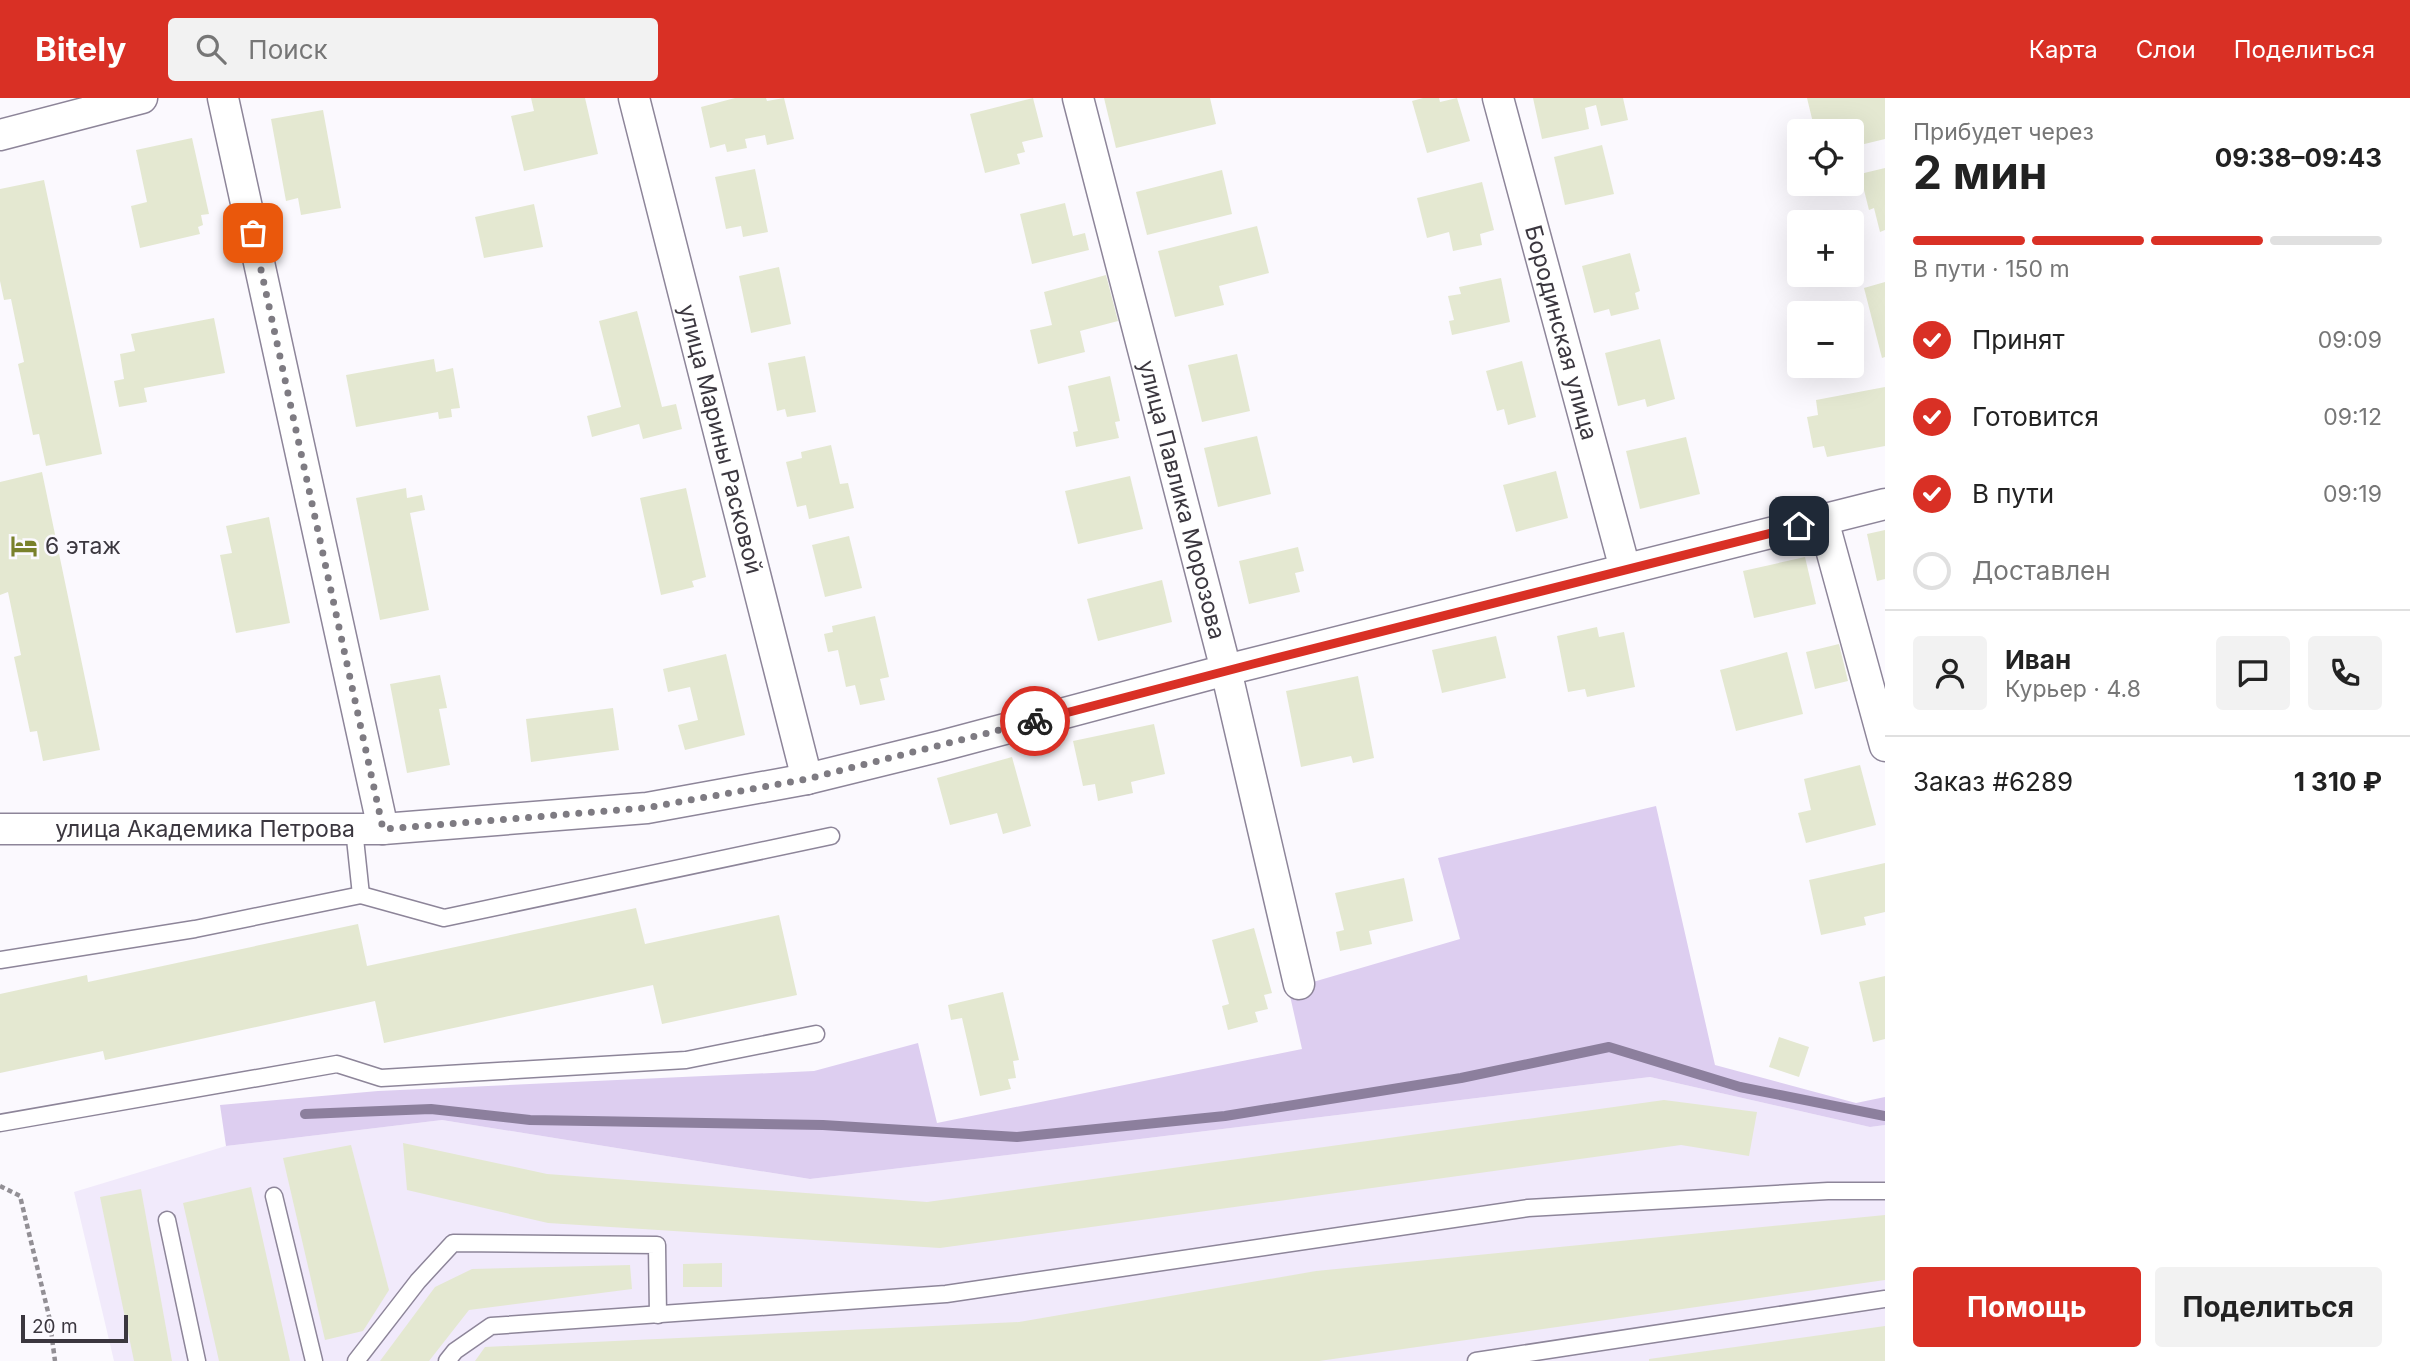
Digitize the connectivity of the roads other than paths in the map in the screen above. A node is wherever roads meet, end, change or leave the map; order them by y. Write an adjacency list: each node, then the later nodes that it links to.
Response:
1 (142, 98): 6 (street)
2 (223, 98): 14 (street)
3 (634, 98): 12 (street, улица Марины Расковой)
4 (1078, 98): 10 (street, улица Павлика Морозова)
5 (1498, 98): 9 (street, Бородинская улица)
6 (0, 135)
7 (1885, 504): 8 (street, улица Академика Петрова)
8 (1823, 520): 9 (street, улица Академика Петрова); 11 (street)
9 (1625, 569): 10 (street, улица Академика Петрова)
10 (1226, 670): 12 (street, улица Академика Петрова); 18 (street, улица Павлика Морозова)
11 (1885, 746)
12 (807, 779): 14 (street, улица Академика Петрова)
13 (0, 829): 14 (street, улица Академика Петрова)
14 (369, 829): 16 (lane)
15 (831, 836): 16 (lane)
16 (361, 895): 17 (lane)
17 (0, 960)
18 (1299, 984)
19 (816, 1034): 20 (lane)
20 (0, 1123)
21 (1885, 1191): 25 (lane)
22 (274, 1196): 27 (lane)
23 (167, 1220): 26 (lane)
24 (1885, 1299): 30 (lane)
25 (658, 1315): 28 (lane); 29 (lane)
26 (197, 1361)
27 (314, 1361)
28 (356, 1361)
29 (447, 1361)
30 (1476, 1361)

